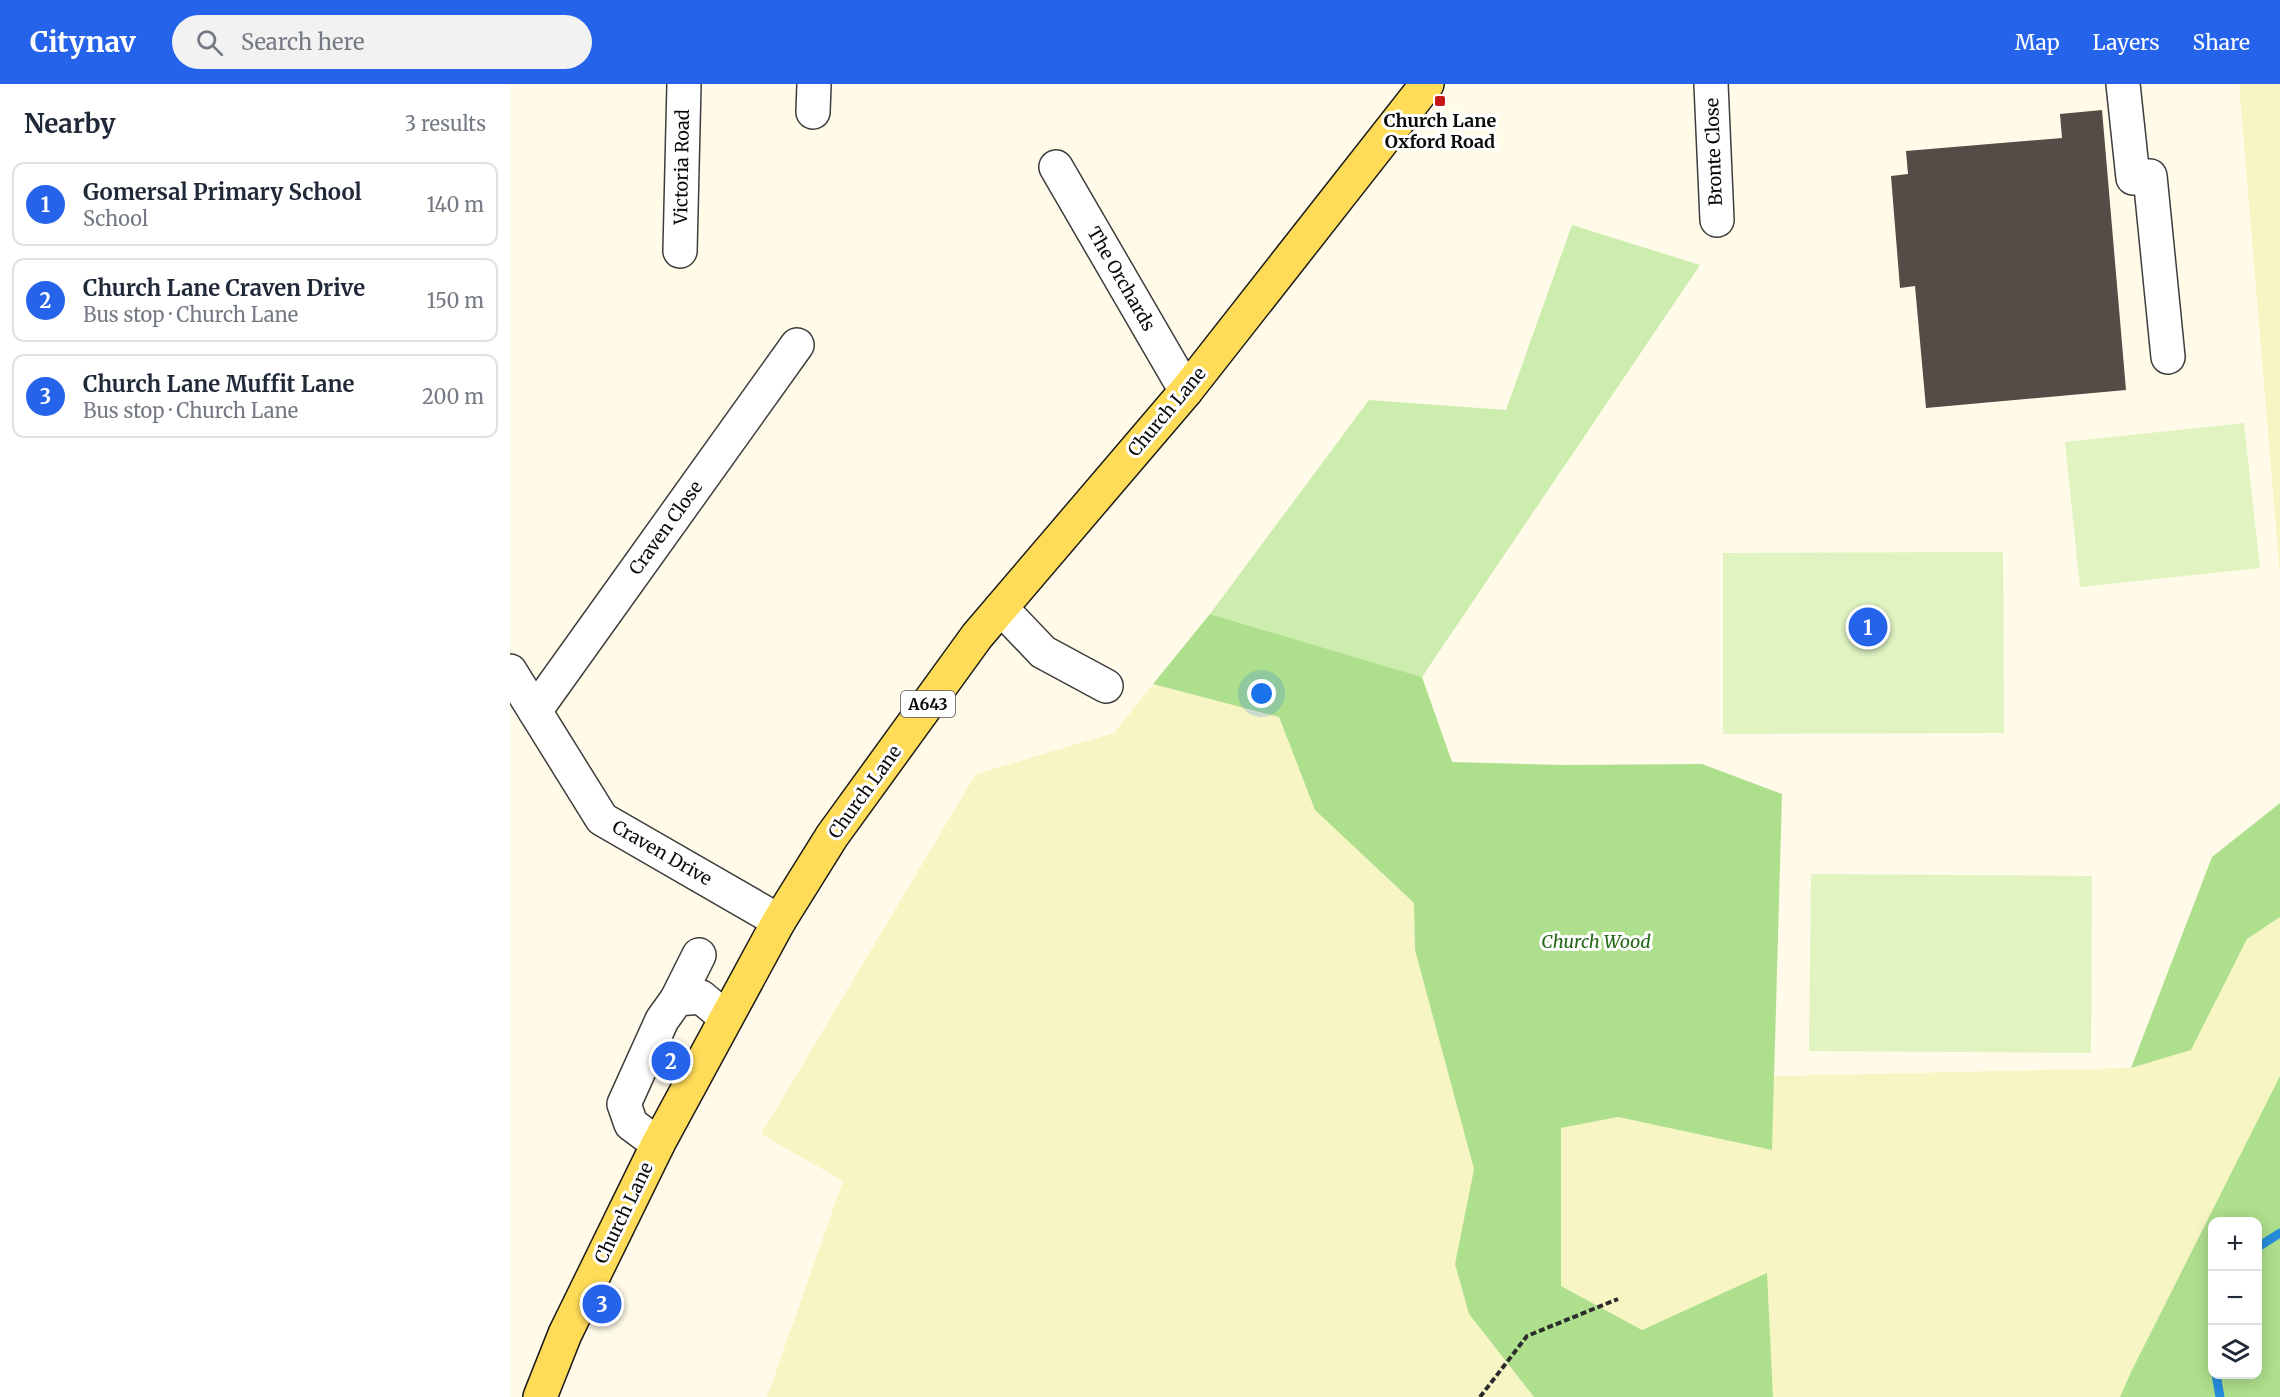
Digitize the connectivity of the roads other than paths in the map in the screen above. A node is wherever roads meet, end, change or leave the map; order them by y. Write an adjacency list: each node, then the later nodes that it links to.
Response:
1 (684, 84): 7 (street, Victoria Road)
2 (1426, 84): 10 (main road, Church Lane / A643)
3 (1711, 84): 6 (street, Bronte Close)
4 (2122, 84): 9 (street)
5 (1056, 166): 10 (street, The Orchards)
6 (1717, 220)
7 (680, 251)
8 (797, 345): 14 (street, Craven Close)
9 (2168, 357)
10 (1186, 390): 11 (main road, Church Lane / A643)
11 (1001, 608): 13 (street); 15 (main road, Church Lane / A643)
12 (510, 671): 14 (street, Craven Drive)
13 (1106, 686)
14 (535, 711): 15 (street, Craven Drive)
15 (779, 921): 18 (main road, Church Lane / A643)
16 (699, 955): 17 (street)
17 (677, 999): 18 (street); 19 (street)
18 (726, 1018): 19 (main road, Church Lane / A643)
19 (658, 1144): 20 (main road, Church Lane / A643)
20 (540, 1397)

